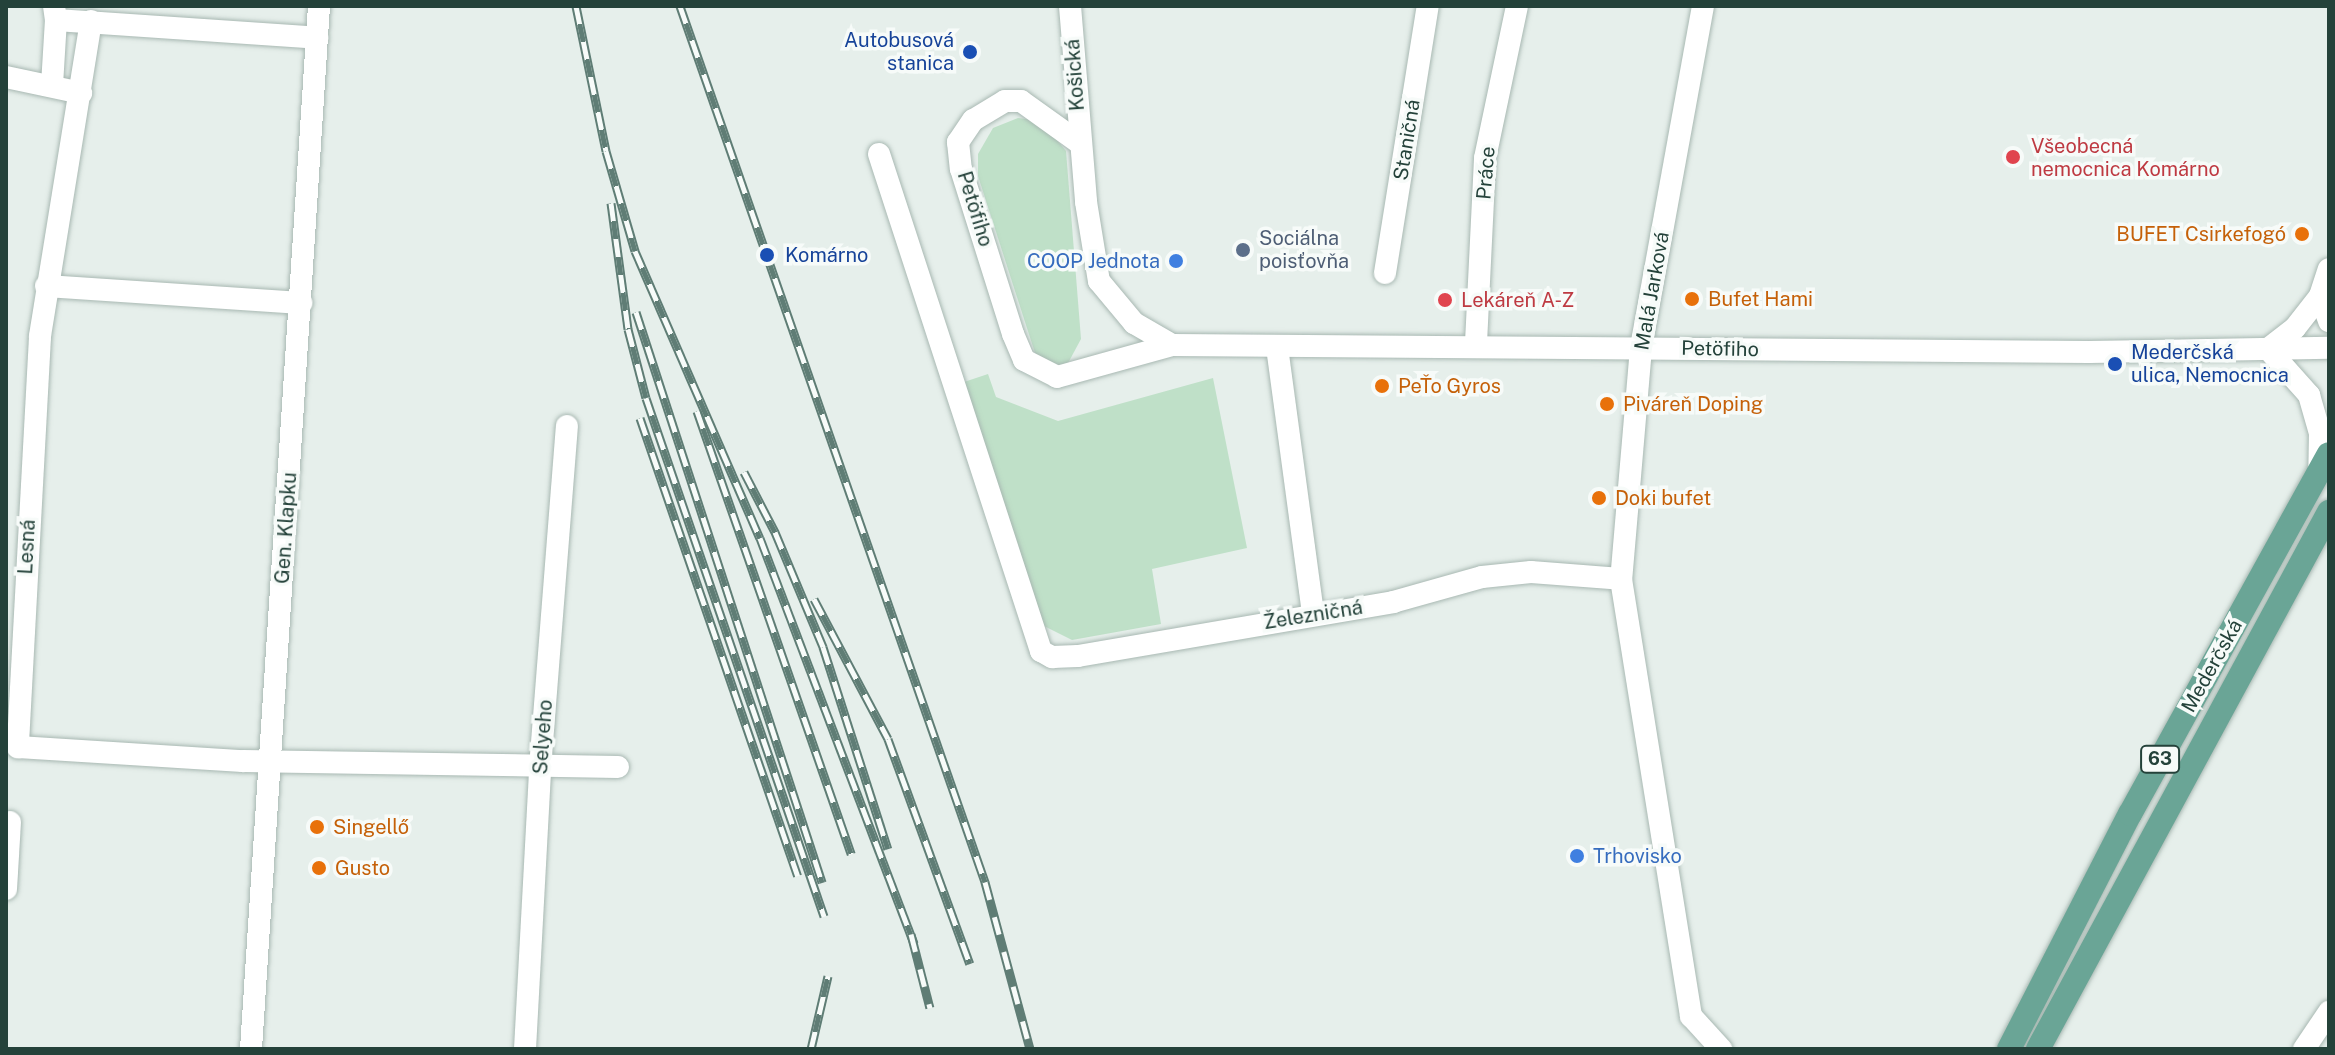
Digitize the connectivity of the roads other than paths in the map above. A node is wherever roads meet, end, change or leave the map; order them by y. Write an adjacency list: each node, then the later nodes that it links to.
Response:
1 (319, 6): 8 (street, Gen. Klapku)
2 (1070, 6): 12 (street, Košická)
3 (1428, 6): 15 (street, Staničná)
4 (1517, 6): 20 (street, Práce)
5 (1703, 6): 23 (street, Malá Jarková)
6 (55, 13): 7 (street); 10 (street)
7 (91, 21): 8 (street); 11 (street, Lesná)
8 (317, 38): 18 (street, Gen. Klapku)
9 (6, 77): 10 (street)
10 (52, 85): 11 (street)
11 (81, 93): 16 (street, Lesná)
12 (1081, 144): 21 (street, Petöfiho); 21 (street, Petöfiho)
13 (879, 154): 30 (street, Železničná)
14 (2329, 269): 17 (street)
15 (1385, 273)
16 (46, 286): 18 (street); 31 (street, Lesná)
17 (2320, 296): 19 (street); 25 (street)
18 (301, 303): 31 (street, Gen. Klapku)
19 (2329, 321)
20 (1476, 343): 22 (street, Petöfiho); 23 (street, Petöfiho)
21 (1172, 345): 22 (street, Petöfiho)
22 (1277, 347): 30 (street)
23 (1641, 348): 25 (street, Petöfiho); 29 (street, Malá Jarková)
24 (2329, 348): 25 (street, Petöfiho)
25 (2268, 349): 27 (street)
26 (567, 426): 33 (street, Selyeho)
27 (2324, 463): 40 (main road, Mederčská / 63)
28 (2329, 512): 41 (main road, Mederčská / 63)
29 (1621, 579): 30 (street, Železničná); 39 (street)
30 (1313, 613)
31 (271, 759): 33 (street, Lesná); 37 (street, Gen. Klapku)
32 (618, 767): 33 (street, Lesná)
33 (540, 768): 38 (street, Selyeho)
34 (10, 822): 35 (street)
35 (6, 889)
36 (2329, 1012): 42 (street)
37 (251, 1049)
38 (525, 1049)
39 (1721, 1049)
40 (2009, 1049)
41 (2038, 1049)
42 (2304, 1049)

